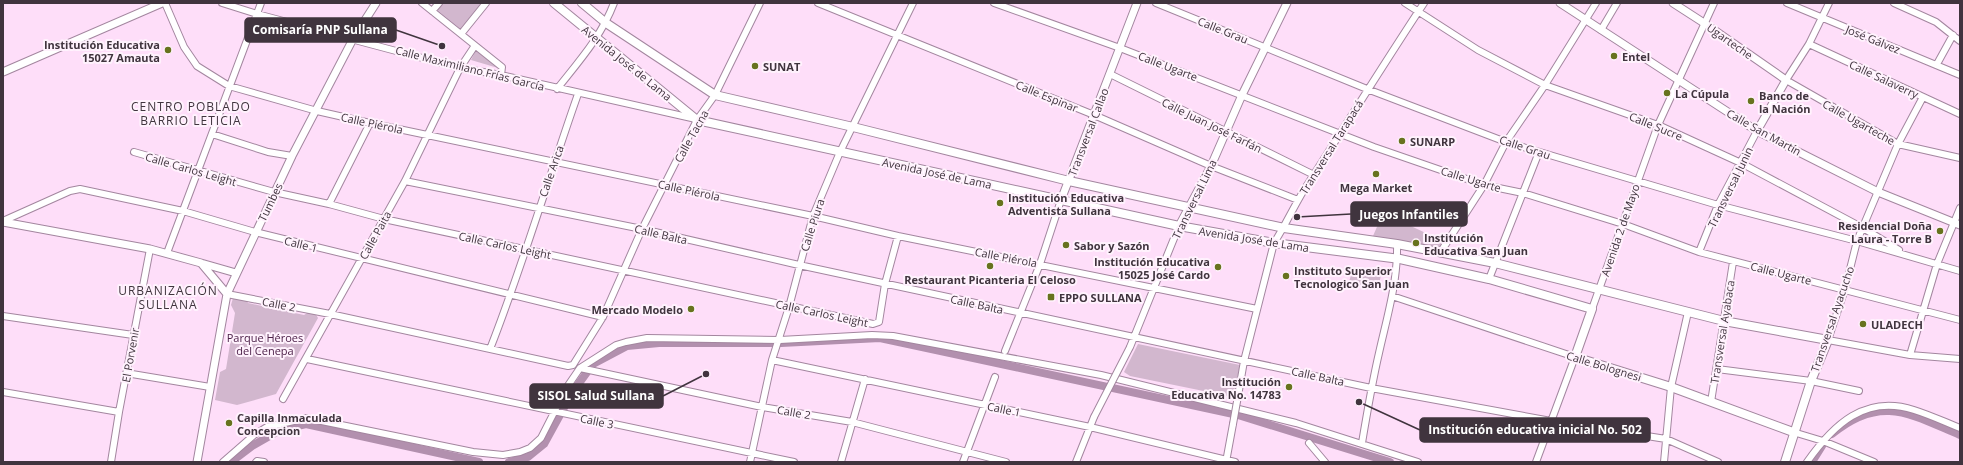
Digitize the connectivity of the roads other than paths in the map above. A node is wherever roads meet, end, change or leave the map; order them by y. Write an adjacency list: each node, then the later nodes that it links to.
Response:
1 (164, 3): 48 (street); 55 (street, Calle Piérola)
2 (222, 3): 30 (street, Calle Maximiliano Frías García)
3 (261, 3): 30 (street)
4 (376, 3): 40 (street, Tumbes)
5 (422, 3): 28 (street)
6 (439, 3): 28 (street)
7 (486, 3): 36 (street)
8 (554, 3): 39 (main road, Avenida José de Lama)
9 (582, 3): 34 (main road, Avenida José de Lama)
10 (614, 3): 34 (street)
11 (760, 3): 59 (street, Calle Tacna)
12 (818, 3): 38 (street, Calle Espinar)
13 (913, 3): 38 (street, Calle Piura)
14 (994, 3): 45 (street, Calle Ugarte)
15 (1137, 3): 45 (street, Transversal Callao)
16 (1156, 3): 44 (street, Calle Grau)
17 (1287, 3): 44 (street, Transversal Lima)
18 (1405, 3): 29 (street, Calle Sucre)
19 (1424, 3): 29 (street, Transversal Tarapacá)
20 (1560, 3): 32 (street, Calle San Martín)
21 (1596, 3): 32 (street)
22 (1617, 3): 35 (street)
23 (1674, 3): 33 (street, Ugarteche)
24 (1714, 3): 33 (street, Avenida 2 de Mayo)
25 (1787, 3): 31 (street, José Gálvez)
26 (1829, 3): 31 (street)
27 (1894, 3): 37 (street)
28 (432, 11): 36 (street)
29 (1418, 12): 54 (street, Calle Sucre); 56 (street, Transversal Tarapacá)
30 (257, 14): 40 (street, Calle Maximiliano Frías García); 55 (street)
31 (1822, 19): 42 (street); 46 (street, José Gálvez)
32 (1586, 20): 35 (street, Calle San Martín); 54 (street)
33 (1704, 22): 52 (street, Ugarteche); 53 (street, Avenida 2 de Mayo)
34 (606, 23): 39 (street); 59 (main road, Avenida José de Lama)
35 (1601, 30): 53 (street, Calle San Martín)
36 (461, 34): 43 (street)
37 (1953, 35): 41 (street); 46 (street)
38 (898, 36): 64 (street, Calle Espinar); 68 (street, Calle Piura)
39 (597, 38): 57 (street); 65 (main road, Avenida José de Lama)
40 (353, 39): 47 (street, Calle Maximiliano Frías García); 62 (street, Tumbes)
41 (1960, 41)
42 (1809, 44): 52 (street); 61 (street, Calle Salaverry)
43 (474, 47): 47 (street, Calle Paita); 50 (street)
44 (1265, 47): 56 (street, Calle Grau); 60 (street, Transversal Lima)
45 (1120, 48): 49 (street, Transversal Callao); 60 (street, Calle Ugarte)
46 (1937, 64): 51 (street, José Gálvez)
47 (460, 68): 50 (street, Calle Maximiliano Frías García); 73 (street, Calle Paita)
48 (3, 72)
49 (1110, 74): 64 (street, Transversal Callao); 69 (street, Calle Juan José Farfán)
50 (501, 75): 57 (street, Calle Maximiliano Frías García)
51 (1960, 75)
52 (1786, 80): 70 (street, Transversal Junin); 75 (street, Calle Ugarteche)
53 (1679, 81): 67 (street, Avenida 2 de Mayo); 70 (street, Calle San Martín)
54 (1545, 85): 67 (street, Calle Sucre); 74 (street)
55 (230, 86): 62 (street, Calle Piérola); 71 (street)
56 (1368, 88): 72 (street, Transversal Tarapacá); 74 (street, Calle Grau)
57 (557, 89): 58 (street, Calle Maximiliano Frías García)
58 (578, 94): 65 (street, Calle Maximiliano Frías García); 81 (street, Calle Arica)
59 (715, 95): 65 (street, Calle Tacna); 68 (main road, Avenida José de Lama)
60 (1242, 95): 69 (street, Transversal Lima); 72 (street, Calle Ugarte)
61 (1923, 97): 63 (street, Calle Salaverry); 75 (street, Transversal Ayacucho)
62 (317, 111): 66 (street, Calle Piérola); 79 (street, Tumbes)
63 (1960, 114)
64 (1094, 115): 83 (street, Calle Espinar); 88 (street, Transversal Callao)
65 (698, 120): 77 (main road, Avenida José de Lama); 89 (street, Calle Tacna)
66 (370, 123): 73 (street, Calle Piérola); 96 (street)
67 (1658, 125): 82 (street, Calle Sucre); 86 (street, Avenida 2 de Mayo)
68 (853, 127): 77 (street, Calle Piura); 88 (main road, Avenida José de Lama)
69 (1225, 131): 83 (street, Transversal Lima); 85 (street, Calle Juan José Farfán)
70 (1757, 131): 82 (street, Transversal Junin); 92 (street, Calle San Martín)
71 (212, 134): 79 (street); 84 (street)
72 (1339, 134): 85 (street, Transversal Tarapacá); 90 (street, Calle Ugarte)
73 (426, 135): 81 (street, Calle Piérola); 87 (street, Calle Paita)
74 (1506, 142): 78 (street, Calle Grau); 90 (street)
75 (1898, 144): 80 (street, Calle Ugarteche); 92 (street, Transversal Ayacucho)
76 (134, 152): 84 (street, Calle Carlos Leight)
77 (840, 152): 94 (main road, Avenida José de Lama); 102 (street, Calle Piura)
78 (1539, 152): 86 (street, Calle Grau); 93 (street)
79 (292, 156): 91 (street, Tumbes)
80 (1960, 158)
81 (554, 162): 89 (street, Calle Piérola); 99 (street, Calle Arica)
82 (1740, 163): 97 (street, Transversal Junin); 109 (street, Calle Sucre)
83 (1211, 166): 95 (street, Calle Espinar); 98 (street, Transversal Lima)
84 (198, 170): 91 (street, Calle Carlos Leight); 101 (street)
85 (1314, 175): 95 (street, Transversal Tarapacá)
86 (1638, 180): 97 (street, Calle Grau); 105 (street, Avenida 2 de Mayo)
87 (404, 181): 99 (street, Calle Balta); 103 (street, Calle Paita)
88 (1069, 181): 94 (street, Transversal Callao); 98 (main road, Avenida José de Lama)
89 (664, 184): 102 (street, Calle Piérola); 110 (street, Calle Tacna)
90 (1484, 185): 93 (street, Calle Ugarte); 120 (street)
91 (274, 192): 96 (street, Calle Carlos Leight); 111 (street, Tumbes)
92 (1878, 192): 106 (street, Calle San Martín); 109 (street, Transversal Ayacucho)
93 (1523, 193): 105 (street, Calle Ugarte); 126 (street)
94 (1061, 200): 107 (main road, Avenida José de Lama); 127 (street, Transversal Callao)
95 (1298, 200): 108 (street, Transversal Tarapacá)
96 (329, 204): 103 (street, Calle Carlos Leight)
97 (1718, 205): 113 (street, Calle Grau); 118 (street, Transversal Junin)
98 (1190, 207): 107 (street, Transversal Lima); 108 (main road, Avenida José de Lama)
99 (538, 208): 110 (street, Calle Balta); 117 (street, Calle Arica)
100 (1960, 208): 106 (street)
101 (183, 211): 104 (street, Calle 1); 111 (street, Calle 1); 119 (street)
102 (813, 216): 112 (street, Calle Piérola); 129 (street, Calle Piura)
103 (384, 218): 117 (street, Calle Carlos Leight); 122 (street, Calle Paita)
104 (3, 221): 116 (street)
105 (1623, 224): 118 (street, Calle Ugarte); 137 (street, Avenida 2 de Mayo)
106 (1957, 224): 128 (street)
107 (1179, 226): 114 (main road, Avenida José de Lama); 135 (street, Transversal Lima)
108 (1284, 228): 114 (street, Transversal Tarapacá); 115 (main road, Avenida José de Lama)
109 (1864, 228): 113 (street, Transversal Ayacucho); 121 (street, Calle Sucre)
110 (642, 229): 129 (street, Calle Balta); 130 (street, Calle Tacna)
111 (255, 232): 122 (street, Calle 1); 132 (street, Tumbes)
112 (898, 236): 127 (street, Calle Piérola); 134 (street)
113 (1857, 241): 121 (street, Calle Grau); 136 (street, Transversal Ayacucho)
114 (1274, 243): 123 (main road, Avenida José de Lama); 142 (street, Transversal Tarapacá)
115 (1397, 244): 120 (main road, Avenida José de Lama); 123 (street)
116 (150, 249): 119 (street); 152 (street, El Porvenir)
117 (526, 249): 130 (street, Calle Carlos Leight); 139 (street, Calle Arica)
118 (1699, 252): 124 (street, Calle Ugarte)
119 (167, 253): 125 (street)
120 (1440, 253): 126 (main road, Avenida José de Lama)
121 (1905, 254): 128 (street)
122 (361, 259): 139 (street, Calle 1); 147 (street, Calle Paita)
123 (1397, 259): 133 (main road, Avenida José de Lama); 140 (street)
124 (1733, 262): 136 (street, Calle Ugarte); 151 (street, Transversal Ayabaca)
125 (201, 263): 132 (street); 138 (street)
126 (1495, 263): 133 (street); 137 (main road, Avenida José de Lama)
127 (1040, 264): 135 (street, Calle Piérola); 146 (street, Transversal Callao)
128 (1937, 264): 131 (street); 144 (street)
129 (799, 265): 134 (street, Calle Balta); 141 (street, Calle Piura)
130 (624, 269): 141 (street, Calle Carlos Leight); 149 (street, Calle Tacna)
131 (1960, 271)
132 (236, 273): 138 (street, Tumbes)
133 (1489, 279): 143 (main road, Avenida José de Lama)
134 (885, 284): 141 (street, Calle Carlos Leight); 146 (street, Calle Balta)
135 (1153, 289): 142 (street, Calle Piérola); 153 (street, Transversal Lima)
136 (1845, 289): 144 (street, Calle Ugarte); 155 (street, Transversal Ayacucho)
137 (1599, 290): 143 (street, Avenida 2 de Mayo); 145 (main road, Avenida José de Lama)
138 (227, 294): 147 (street, Calle 2); 171 (street, Tumbes)
139 (511, 296): 149 (street, Calle 1); 156 (street, Calle Arica)
140 (1392, 296): 159 (street, Calle Bolognesi); 173 (street)
141 (789, 307): 154 (street, Calle Piura)
142 (1257, 309): 163 (street, Transversal Tarapacá)
143 (1592, 309): 159 (main road, Avenida 2 de Mayo)
144 (1924, 311): 150 (street, Calle Ugarte); 158 (street)
145 (1688, 312): 151 (main road, Avenida José de Lama); 172 (street)
146 (1020, 313): 153 (street, Calle Balta); 157 (street, Transversal Callao)
147 (330, 314): 156 (street, Calle 2); 160 (street, Calle Paita)
148 (3, 316): 152 (street)
149 (603, 317): 164 (street, Calle Tacna)
150 (1960, 320)
151 (1724, 321): 155 (main road, Avenida José de Lama); 166 (street, Transversal Ayabaca)
152 (133, 335): 167 (street, El Porvenir)
153 (1136, 336): 163 (street, Calle Balta); 184 (street, Transversal Lima, bridge)
154 (780, 340): 162 (street, Calle Piura); 165 (street); 190 (street)
155 (1828, 340): 158 (street); 170 (main road, Transversal Ayacucho)
156 (490, 349): 164 (street, Calle 2)
157 (1005, 352)
158 (1910, 356): 161 (street)
159 (1575, 357): 172 (main road, Calle Bolognesi); 182 (street, Avenida 2 de Mayo)
160 (307, 359): 176 (street, Calle Paita); 181 (street, Calle 3)
161 (1960, 359)
162 (772, 360): 169 (street, Calle 1); 179 (street, Calle Piura)
163 (1244, 361): 173 (street, Calle Balta); 194 (street, Transversal Tarapacá, bridge)
164 (568, 366)
165 (580, 368): 179 (street, Calle 2); 181 (street)
166 (1717, 369): 170 (street); 177 (street, Transversal Ayabaca)
167 (126, 373): 171 (street); 180 (street, El Porvenir)
168 (995, 377): 178 (street)
169 (865, 379): 178 (street, Calle 1); 183 (street)
170 (1811, 381): 174 (street); 186 (main road, Transversal Ayacucho)
171 (210, 387): 196 (street, Tumbes)
172 (1671, 387): 177 (main road, Calle Bolognesi); 187 (street)
173 (1371, 388): 182 (street, Calle Balta); 190 (street)
174 (1859, 391)
175 (3, 392): 180 (street)
176 (283, 399)
177 (1711, 402): 186 (main road, Calle Bolognesi)
178 (984, 404): 184 (street, Calle 1); 192 (street)
179 (762, 407): 183 (street, Calle 2); 191 (street, Calle Piura)
180 (119, 412): 195 (street, El Porvenir)
181 (555, 412): 191 (street, Calle 3); 197 (street)
182 (1551, 421): 187 (street, Calle Balta); 208 (street, Avenida 2 de Mayo)
183 (852, 422): 192 (street, Calle 2); 201 (street)
184 (1090, 427): 194 (street, Calle 1); 204 (street, Transversal Lima)
185 (1960, 428): 188 (street)
186 (1793, 432): 188 (street, Calle Bolognesi); 211 (main road, Transversal Ayacucho)
187 (1666, 439): 209 (street); 210 (street, Calle Balta)
188 (1822, 441): 212 (street); 213 (street, Calle Bolognesi)
189 (1309, 443): 206 (street)
190 (1362, 443): 207 (street)
191 (752, 453): 199 (street, Calle Piura); 200 (street, Calle 3)
192 (967, 453): 202 (street); 203 (street, Calle 2)
193 (257, 461): 198 (street)
194 (1226, 461): 205 (street, Calle 1)
195 (111, 462)
196 (197, 462)
197 (223, 462)
198 (264, 462)
199 (750, 462)
200 (794, 462)
201 (841, 462)
202 (963, 462)
203 (1006, 462)
204 (1076, 462)
205 (1235, 462)
206 (1324, 462)
207 (1418, 462)
208 (1536, 462)
209 (1664, 462)
210 (1718, 462)
211 (1785, 462)
212 (1808, 462)
213 (1874, 462)

